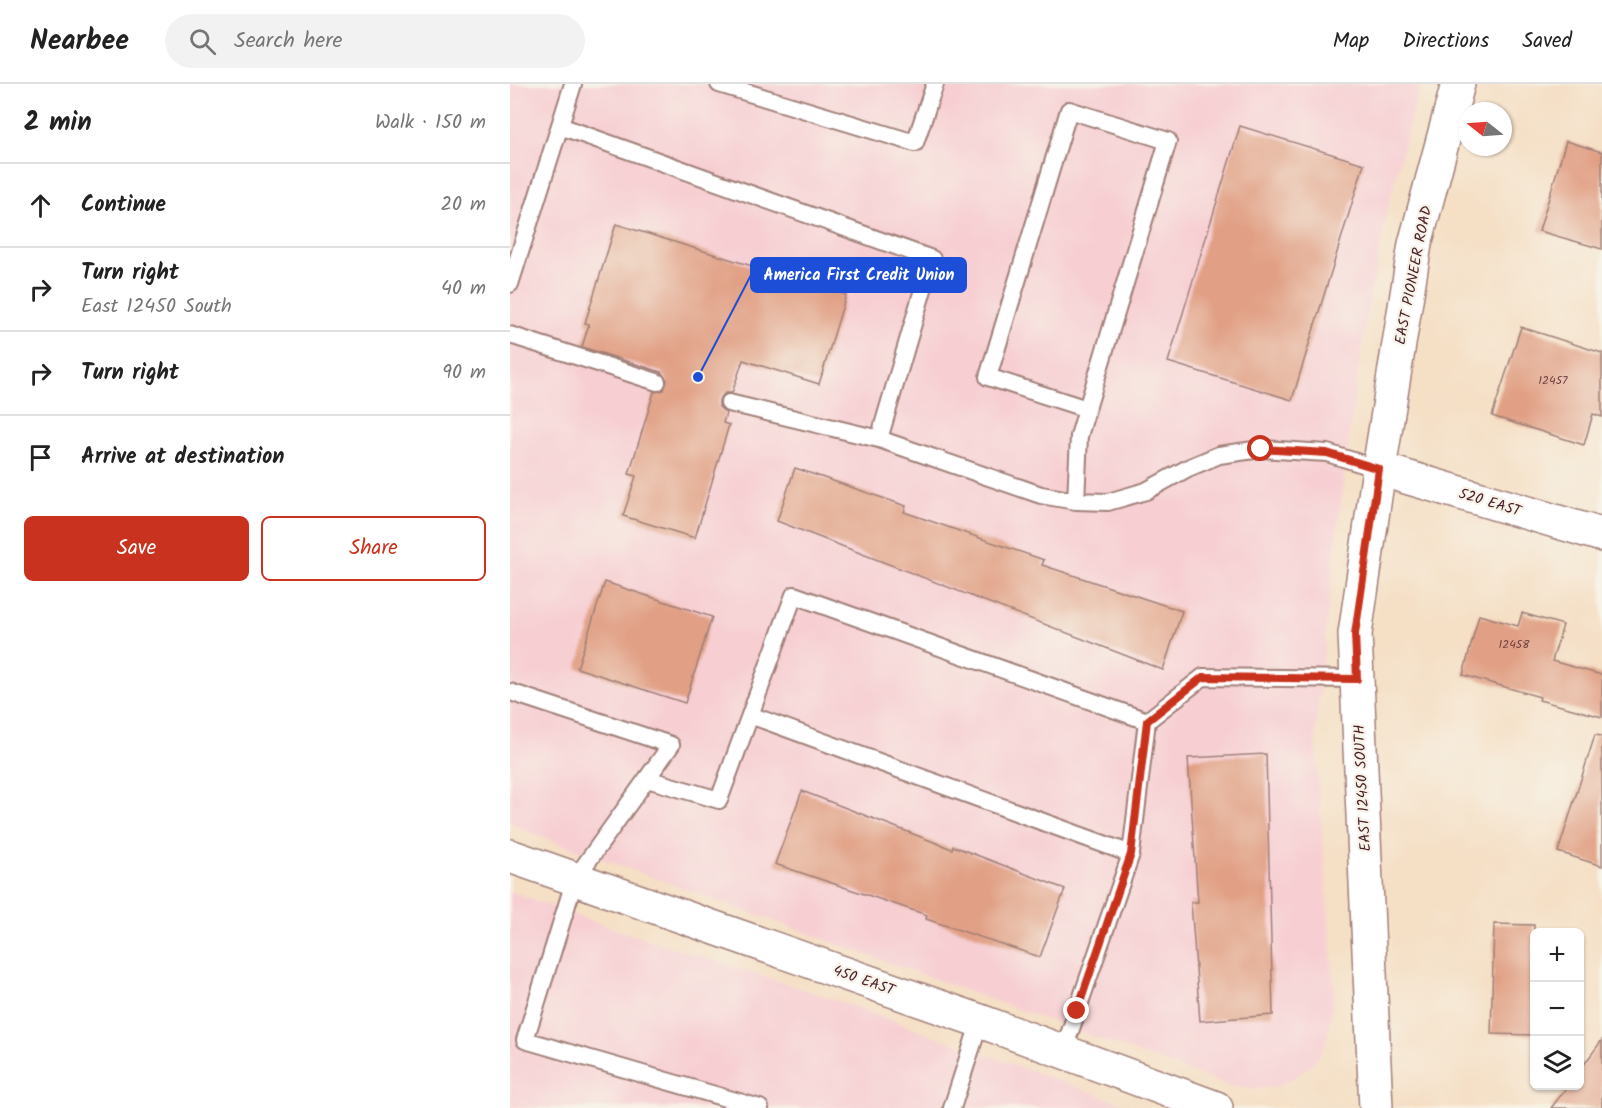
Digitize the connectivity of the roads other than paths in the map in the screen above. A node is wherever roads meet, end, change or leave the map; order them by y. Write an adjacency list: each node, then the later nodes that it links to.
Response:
1 (573, 84): 5 (lane)
2 (718, 84): 3 (lane)
3 (935, 84)
4 (1458, 84): 12 (street, EAST PIONEER ROAD)
5 (560, 126): 6 (lane); 11 (lane)
6 (510, 284)
7 (510, 334): 8 (lane)
8 (657, 382)
9 (729, 403): 11 (lane)
10 (1088, 409): 10 (lane); 13 (lane)
11 (879, 439): 13 (lane)
12 (1379, 469): 13 (lane); 14 (street, 520 EAST); 15 (street, EAST 12450 SOUTH)
13 (1076, 501)
14 (1602, 535)
15 (1357, 679): 18 (lane); 29 (street, EAST 12450 SOUTH)
16 (510, 692): 19 (lane)
17 (750, 715): 18 (lane); 19 (lane); 20 (lane)
18 (1147, 721): 20 (lane)
19 (646, 779): 22 (lane)
20 (1131, 854): 25 (lane)
21 (510, 856): 22 (street, 450 EAST)
22 (575, 879): 23 (street, 450 EAST); 24 (lane)
23 (980, 1021): 25 (street, 450 EAST); 27 (lane)
24 (518, 1038): 26 (lane)
25 (1063, 1052): 28 (street, 450 EAST)
26 (760, 1108)
27 (952, 1108)
28 (1216, 1108)
29 (1376, 1108)

